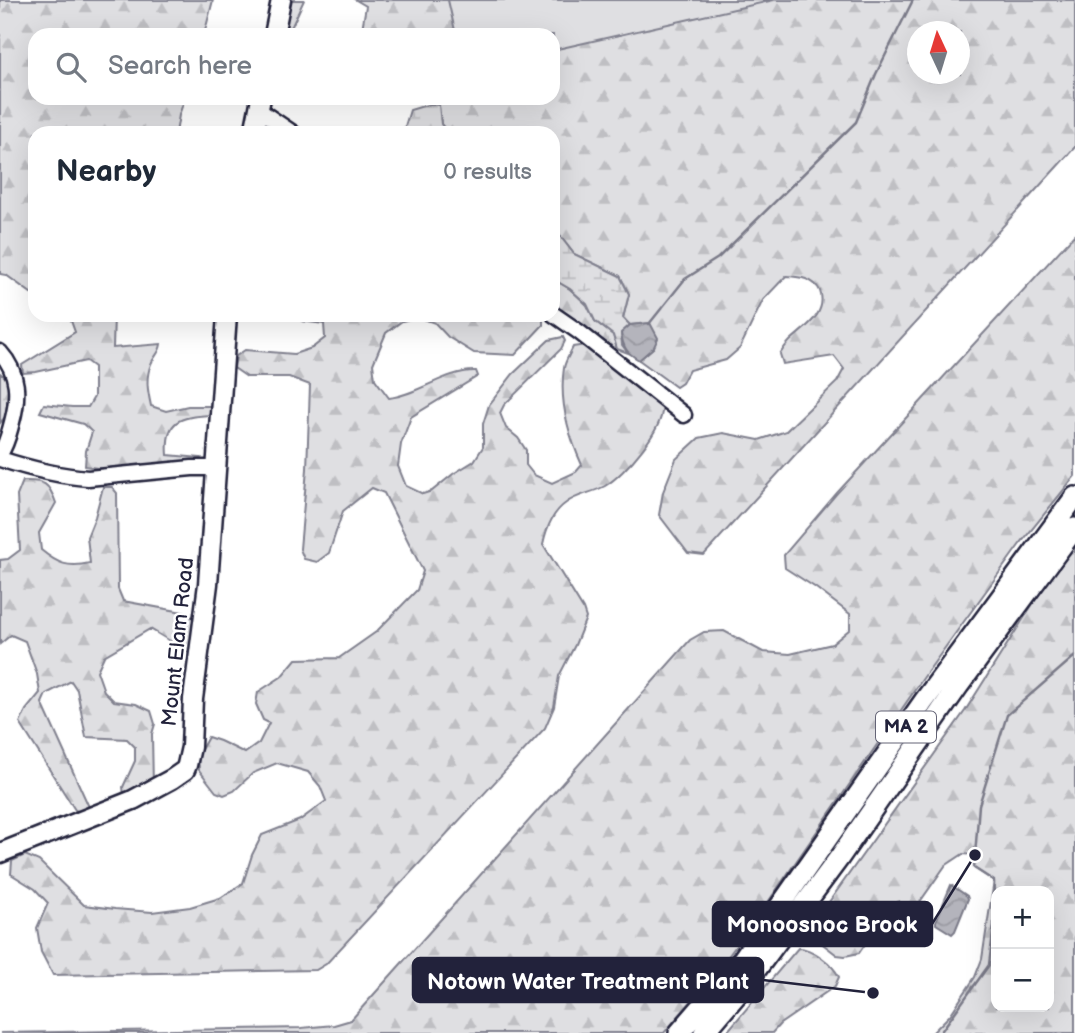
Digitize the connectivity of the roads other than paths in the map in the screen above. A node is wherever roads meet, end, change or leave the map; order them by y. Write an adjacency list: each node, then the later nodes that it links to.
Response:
1 (281, 0): 2 (main road)
2 (275, 28)
3 (260, 105): 5 (main road)
4 (261, 105): 6 (street)
5 (255, 126)
6 (285, 126)
7 (560, 319): 10 (street)
8 (226, 322): 12 (main road, Mount Elam Road)
9 (0, 352): 11 (street)
10 (684, 415)
11 (0, 456): 12 (street)
12 (216, 468): 15 (main road, Mount Elam Road)
13 (1075, 497): 16 (highway, MA 2)
14 (1075, 528): 17 (highway, MA 2)
15 (0, 853)
16 (680, 1033)
17 (704, 1033)

